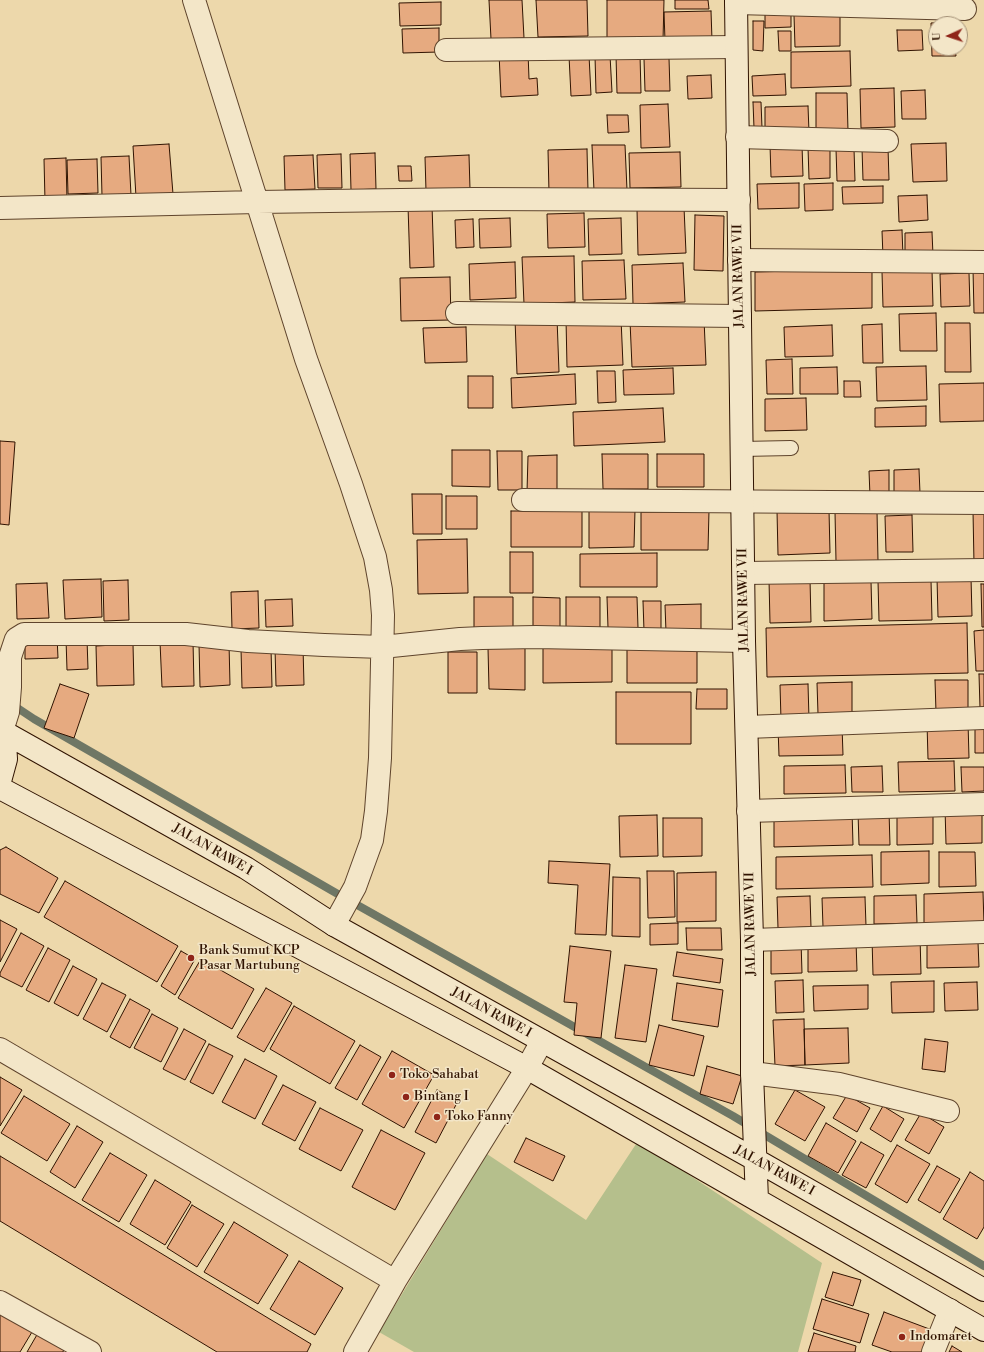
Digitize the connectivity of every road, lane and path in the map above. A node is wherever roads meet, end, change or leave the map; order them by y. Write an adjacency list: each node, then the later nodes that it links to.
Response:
1 (194, 0): 9 (street)
2 (736, 2): 3 (street); 4 (street, JALAN RAWE VII)
3 (965, 9)
4 (736, 47): 5 (street); 6 (street, JALAN RAWE VII)
5 (446, 50)
6 (737, 137): 7 (street); 8 (street, JALAN RAWE VII)
7 (887, 141)
8 (738, 200): 9 (street); 11 (street, JALAN RAWE VII)
9 (258, 202): 10 (street); 23 (street)
10 (0, 208)
11 (739, 260): 12 (street); 14 (street, JALAN RAWE VII)
12 (984, 262)
13 (456, 313): 14 (street)
14 (740, 316): 16 (street, JALAN RAWE VII)
15 (791, 448): 16 (lane)
16 (742, 450): 18 (street, JALAN RAWE VII)
17 (523, 500): 18 (street)
18 (742, 502): 19 (street); 21 (street, JALAN RAWE VII)
19 (984, 503)
20 (984, 570): 21 (street)
21 (744, 573): 22 (street, JALAN RAWE VII)
22 (744, 641): 23 (street); 26 (street, JALAN RAWE VII)
23 (382, 647): 24 (street); 31 (street)
24 (5, 717): 27 (street); 31 (street, JALAN RAWE I)
25 (984, 718): 26 (street)
26 (747, 727): 30 (street, JALAN RAWE VII)
27 (0, 781)
28 (0, 788): 36 (street)
29 (984, 804): 30 (street)
30 (748, 810): 33 (street, JALAN RAWE VII)
31 (343, 908): 34 (street, JALAN RAWE I)
32 (984, 932): 33 (street)
33 (752, 940): 37 (street, JALAN RAWE VII)
34 (542, 1041): 36 (street); 39 (street, JALAN RAWE I)
35 (0, 1049): 41 (street)
36 (527, 1068): 40 (street); 41 (street)
37 (752, 1073): 38 (street); 39 (street, JALAN RAWE VII)
38 (948, 1111)
39 (756, 1160): 40 (street, JALAN RAWE VII); 42 (street, JALAN RAWE I)
40 (757, 1200): 44 (street)
41 (395, 1281): 47 (street)
42 (984, 1290)
43 (0, 1302): 46 (street)
44 (950, 1310): 45 (street); 48 (street)
45 (984, 1330)
46 (90, 1352)
47 (355, 1352)
48 (932, 1352)

